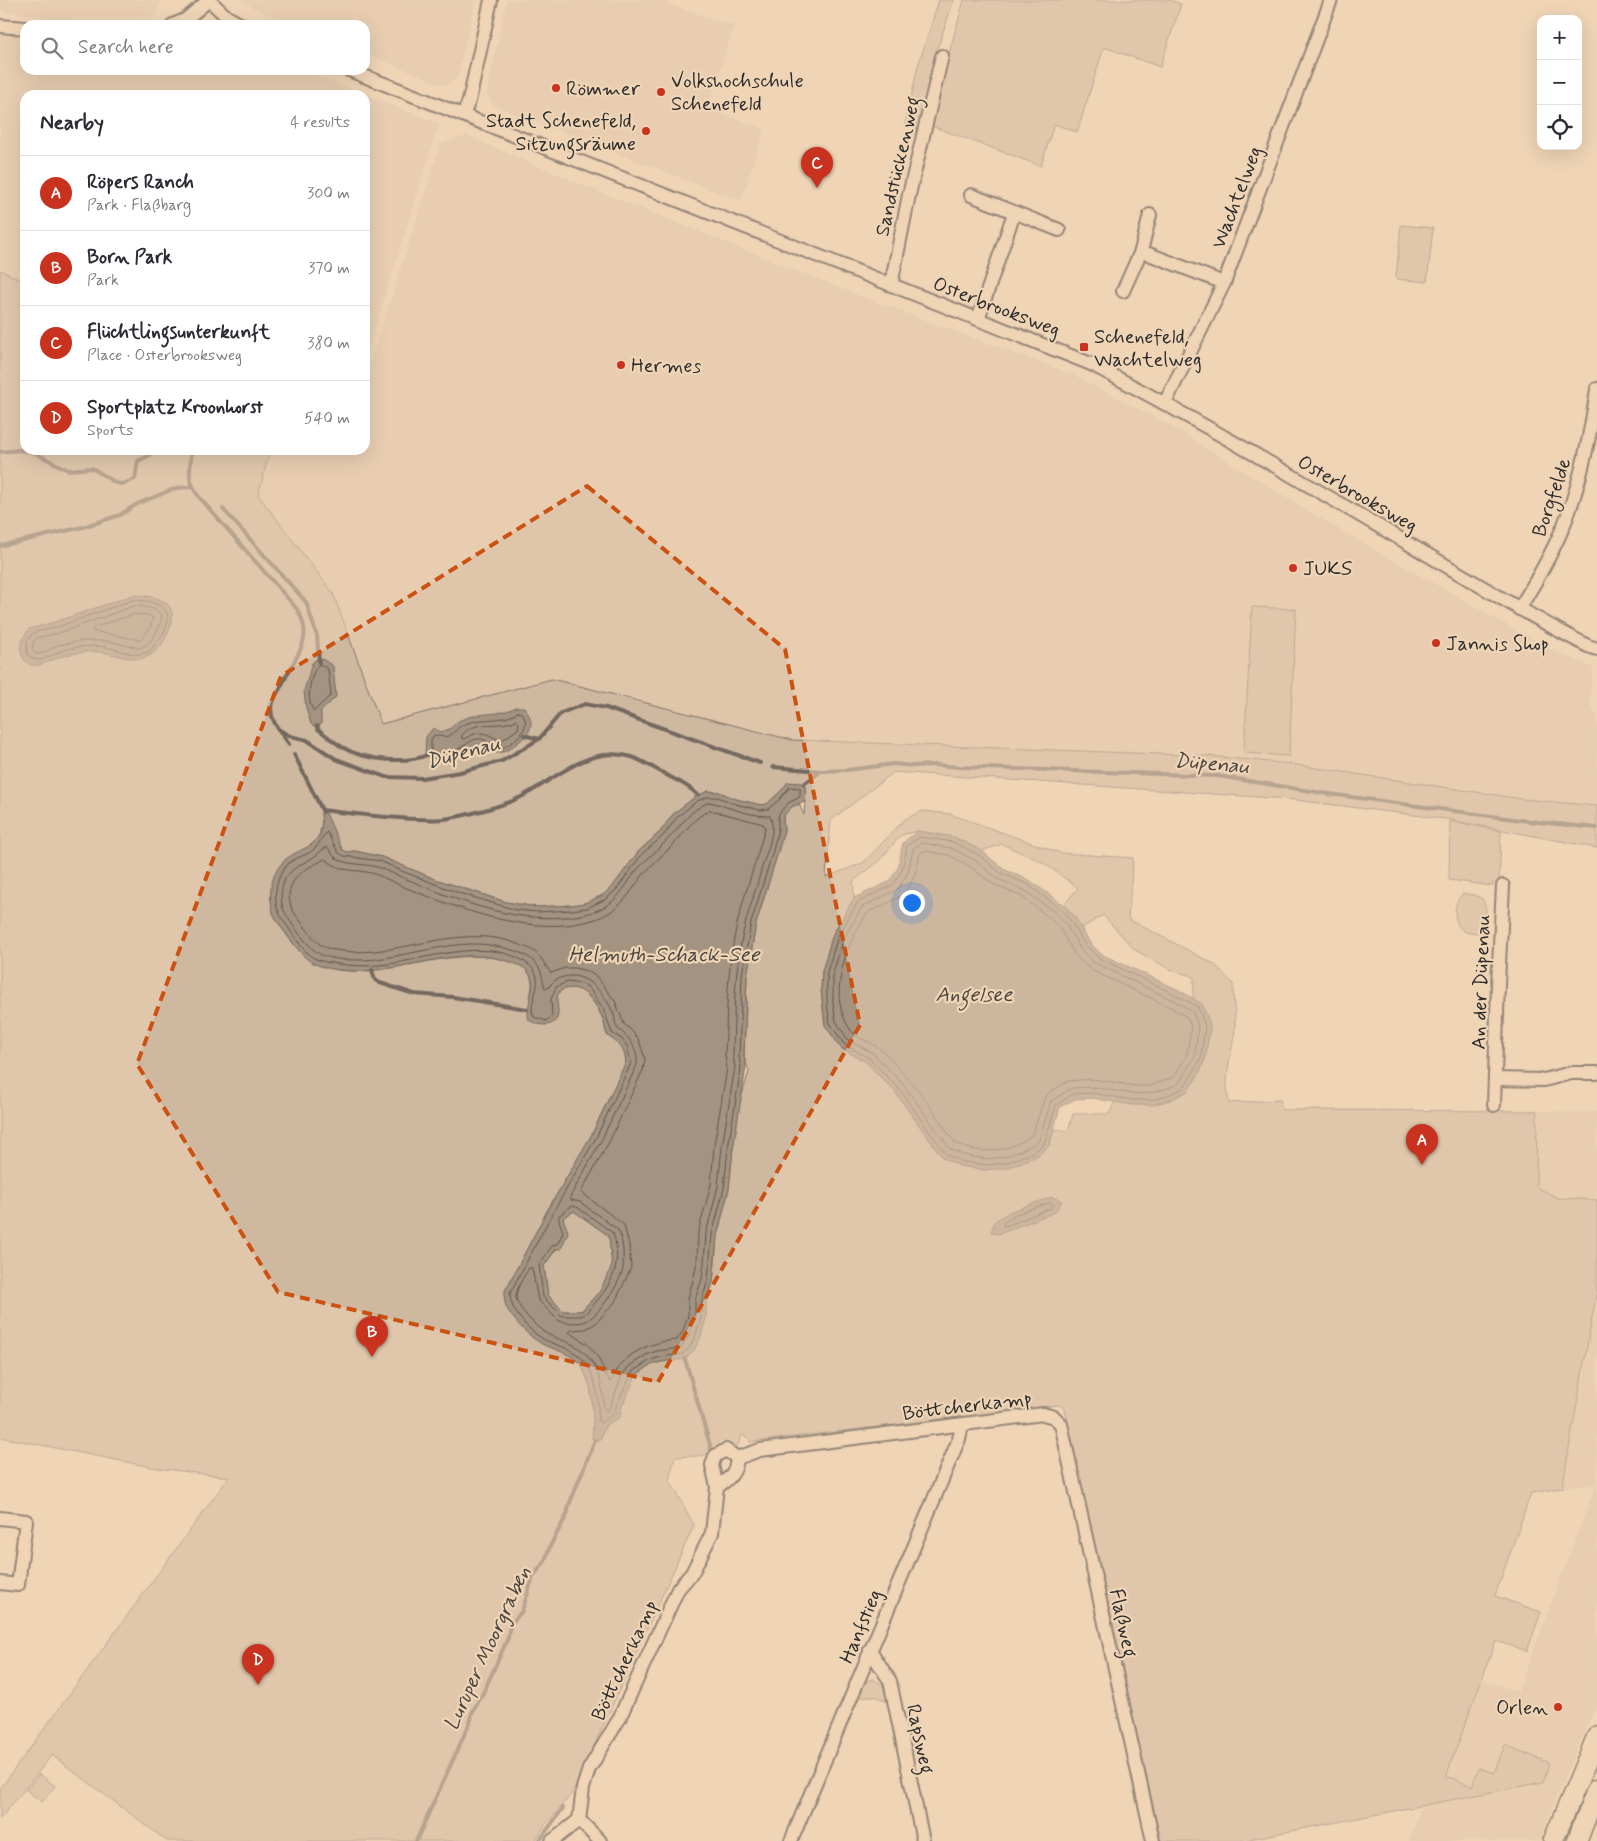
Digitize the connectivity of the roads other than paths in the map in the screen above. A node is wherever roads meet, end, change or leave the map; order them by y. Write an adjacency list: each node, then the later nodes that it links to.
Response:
1 (209, 0): 4 (street); 5 (street)
2 (491, 0): 10 (street)
3 (1331, 0): 16 (street, Wachtelweg)
4 (185, 20)
5 (234, 20)
6 (0, 26): 7 (street)
7 (20, 28)
8 (942, 56): 17 (street, Sandstückenweg)
9 (362, 75): 10 (street, Osterbrooksweg)
10 (463, 115): 17 (street, Osterbrooksweg)
11 (971, 195): 12 (street)
12 (1014, 213): 14 (street); 19 (street)
13 (1150, 216): 15 (street)
14 (1058, 230)
15 (1141, 251): 16 (street); 18 (street)
16 (1224, 283): 21 (street, Wachtelweg)
17 (891, 285): 19 (street, Osterbrooksweg)
18 (1123, 291)
19 (978, 319): 21 (street, Osterbrooksweg)
20 (1597, 389): 22 (street, Borgfelde)
21 (1164, 403): 22 (street, Osterbrooksweg)
22 (1519, 610): 23 (street, Osterbrooksweg)
23 (1597, 649)
24 (1503, 886): 26 (street, An der Düpenau)
25 (1597, 1072): 26 (street)
26 (1495, 1079): 27 (street, An der Düpenau)
27 (1494, 1105)
28 (1054, 1417): 29 (street, Böttcherkamp); 42 (street, Flaßweg)
29 (962, 1425): 30 (street, Böttcherkamp); 34 (street, Hanfstieg)
30 (737, 1458): 31 (street); 31 (street, Böttcherkamp)
31 (717, 1487): 37 (street, Böttcherkamp)
32 (0, 1518): 33 (street)
33 (0, 1583)
34 (870, 1650): 40 (street, Hanfstieg); 41 (street, Rapsweg)
35 (1597, 1736): 43 (main road)
36 (1597, 1789): 44 (main road)
37 (579, 1820): 38 (street); 39 (street)
38 (552, 1841)
39 (600, 1841)
40 (792, 1841)
41 (923, 1841)
42 (1153, 1841)
43 (1554, 1841)
44 (1576, 1841)

